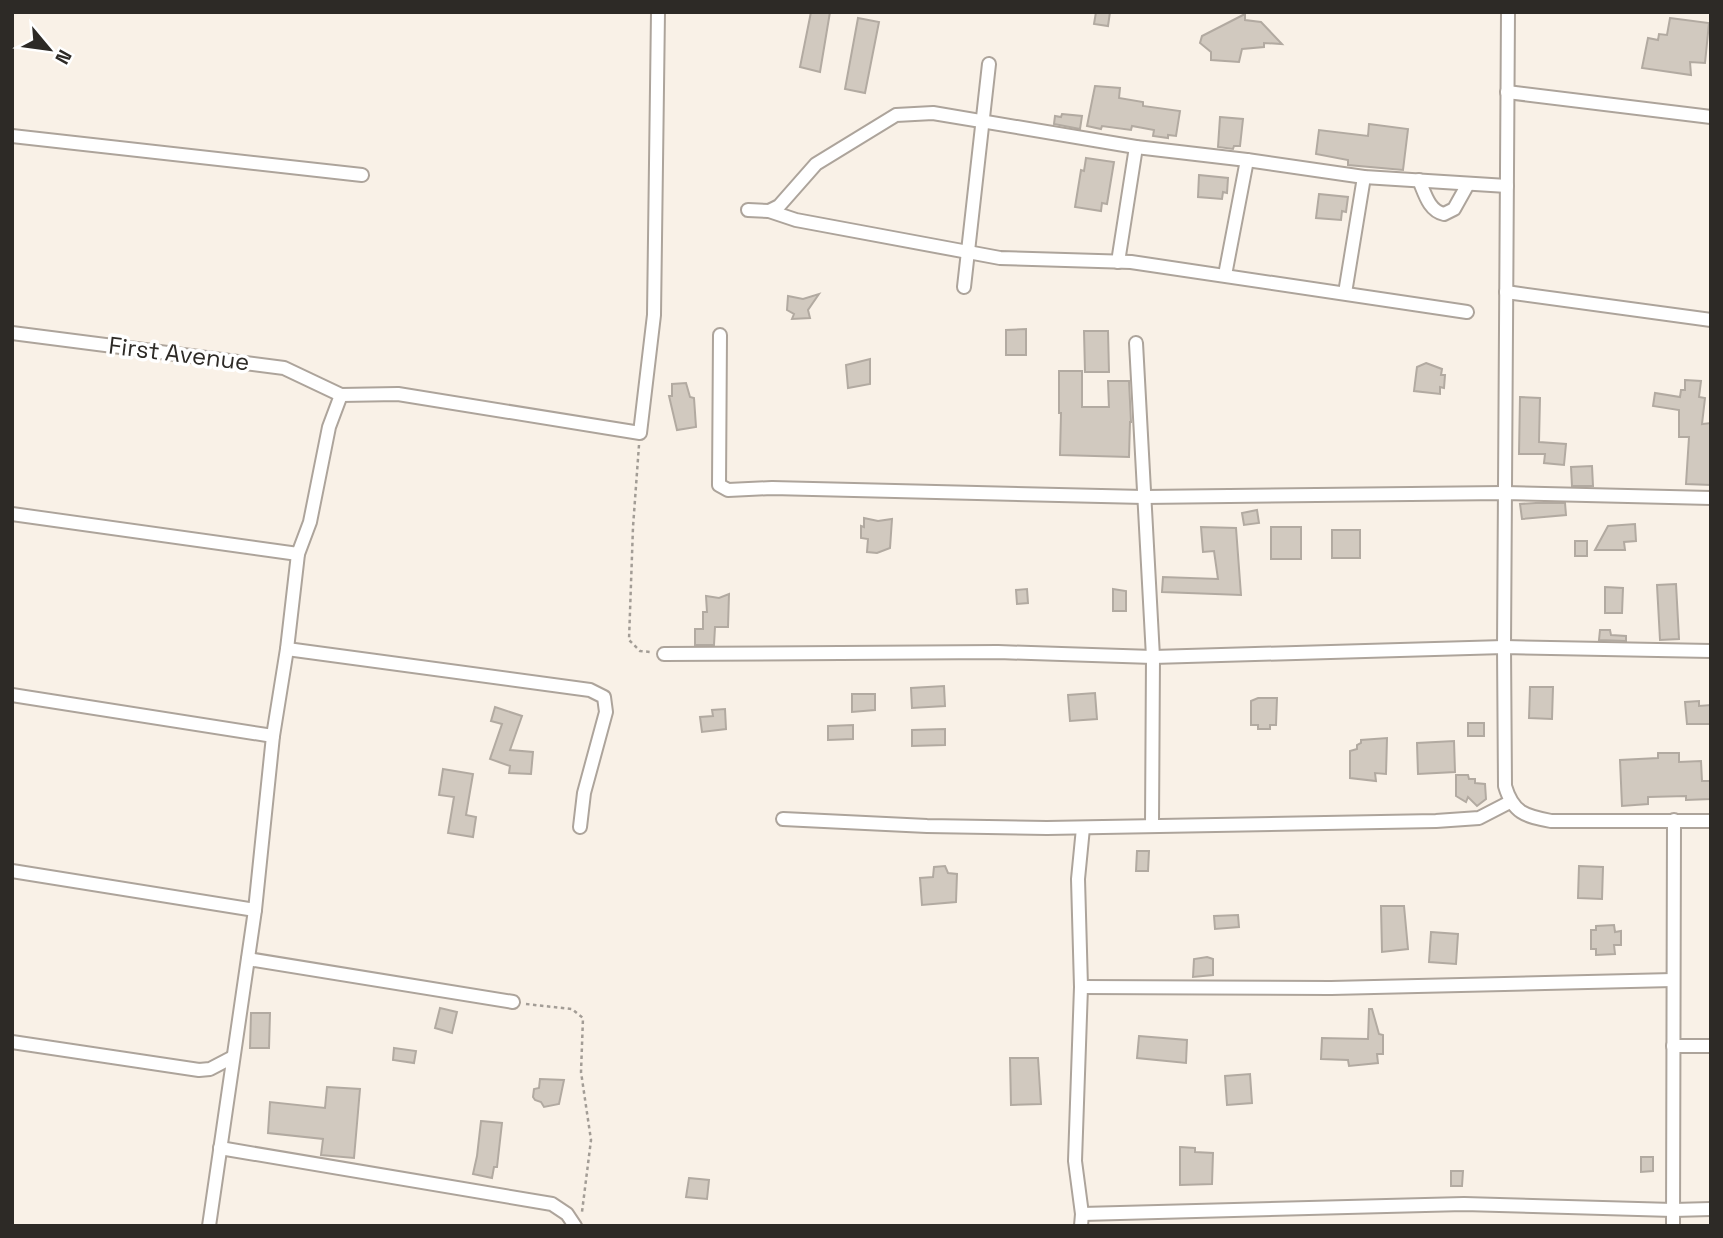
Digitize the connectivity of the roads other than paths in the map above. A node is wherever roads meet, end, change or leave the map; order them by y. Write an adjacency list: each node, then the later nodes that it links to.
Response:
1 (658, 12): 28 (street)
2 (1508, 12): 4 (street)
3 (989, 64): 6 (street)
4 (1507, 92): 5 (street); 14 (street)
5 (1711, 117)
6 (981, 123): 8 (street); 16 (street); 17 (street)
7 (12, 136): 10 (street)
8 (1136, 147): 9 (street); 18 (street)
9 (1247, 160): 11 (street); 19 (street)
10 (362, 175)
11 (1364, 177): 12 (street); 22 (street)
12 (1419, 180): 13 (street); 13 (street)
13 (1468, 184): 14 (street)
14 (1507, 186): 21 (street)
15 (748, 210): 16 (street)
16 (769, 211): 17 (street)
17 (968, 250): 18 (street); 20 (street)
18 (1118, 262): 19 (street)
19 (1225, 275): 22 (street)
20 (964, 287)
21 (1506, 292): 24 (street); 29 (street)
22 (1345, 293): 23 (street)
23 (1467, 312)
24 (1711, 320)
25 (12, 333): 28 (street, First Avenue)
26 (720, 335): 30 (street)
27 (1136, 344): 30 (street)
28 (341, 395): 33 (street)
29 (1504, 493): 30 (street); 31 (street); 34 (street)
30 (1144, 497): 38 (street)
31 (1711, 498)
32 (12, 514): 33 (street)
33 (298, 554): 35 (street)
34 (1504, 647): 36 (street); 38 (street); 41 (street)
35 (287, 649): 40 (street); 46 (street)
36 (1711, 651)
37 (664, 654): 38 (street)
38 (1153, 657): 45 (street)
39 (12, 695): 40 (street)
40 (273, 736): 49 (street)
41 (1510, 802): 43 (street); 45 (street)
42 (783, 819): 47 (street)
43 (1674, 820): 44 (street); 51 (street)
44 (1711, 821)
45 (1152, 825): 47 (street)
46 (580, 827)
47 (1083, 828): 52 (street)
48 (12, 871): 49 (street)
49 (255, 910): 50 (street)
50 (248, 959): 53 (street); 57 (street)
51 (1673, 980): 52 (street); 55 (street)
52 (1081, 987): 61 (street)
53 (513, 1002)
54 (12, 1042): 57 (street)
55 (1673, 1046): 56 (street); 60 (street)
56 (1711, 1046)
57 (233, 1057): 58 (street)
58 (220, 1148): 62 (street); 63 (street)
59 (1711, 1209): 60 (street)
60 (1673, 1210): 61 (street); 64 (street)
61 (1082, 1220)
62 (578, 1221)
63 (209, 1226)
64 (1673, 1226)

